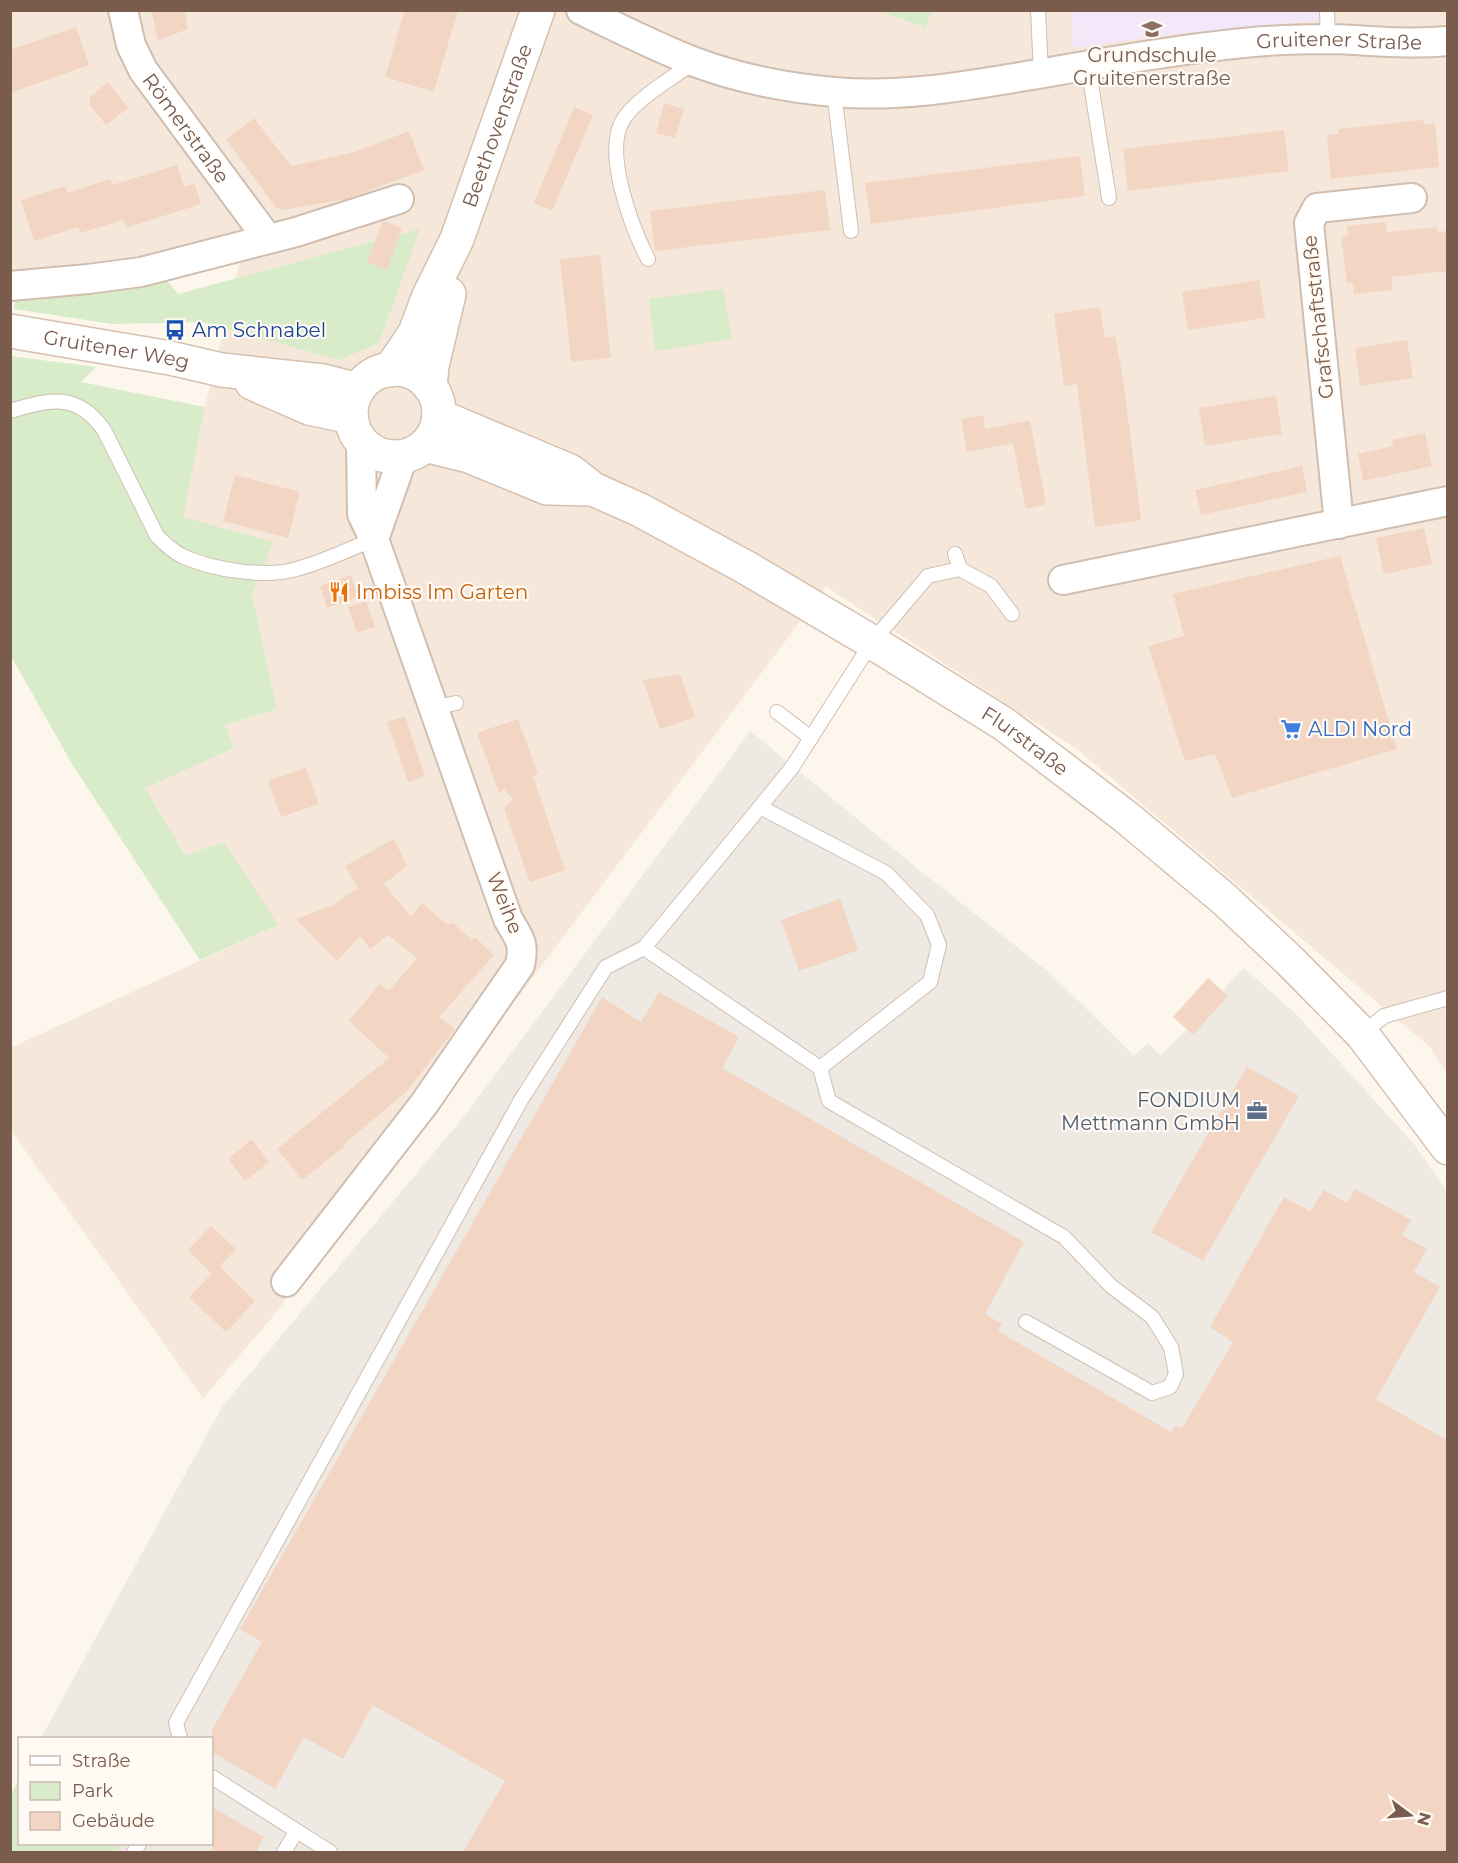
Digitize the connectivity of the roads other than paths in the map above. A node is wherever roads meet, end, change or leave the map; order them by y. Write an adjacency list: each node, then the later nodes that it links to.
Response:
1 (123, 10): 16 (street, Römerstraße)
2 (538, 10): 17 (main road, Beethovenstraße)
3 (581, 10): 8 (street, Gruitener Straße)
4 (1038, 10): 10 (lane)
5 (1327, 10): 6 (lane)
6 (1328, 39): 7 (street, Gruitener Straße); 9 (street, Gruitener Straße)
7 (1448, 41)
8 (694, 62): 11 (street, Gruitener Straße); 18 (lane)
9 (1088, 65): 10 (street, Gruitener Straße); 12 (lane)
10 (1041, 73): 11 (street, Gruitener Straße)
11 (834, 92): 15 (lane)
12 (1109, 198)
13 (1412, 198): 26 (street, Grafschaftstraße)
14 (399, 199): 16 (street)
15 (851, 231)
16 (268, 239): 19 (street)
17 (458, 239): 21 (main road, Beethovenstraße); 24 (main road, Beethovenstraße)
18 (648, 259)
19 (10, 286)
20 (10, 331): 23 (main road, Gruitener Weg)
21 (390, 369): 23 (main road); 24 (main road)
22 (10, 411): 27 (lane)
23 (357, 416): 24 (main road); 27 (street, Weihe)
24 (424, 426): 27 (street); 34 (main road, Flurstraße)
25 (1448, 501): 26 (street)
26 (1339, 524): 30 (street)
27 (374, 539): 43 (street, Weihe)
28 (956, 554): 29 (lane)
29 (960, 569): 32 (lane); 33 (lane)
30 (1064, 580)
31 (903, 583): 32 (lane)
32 (909, 598): 34 (lane)
33 (1012, 614)
34 (872, 642): 36 (lane); 40 (main road, Flurstraße)
35 (777, 712): 36 (lane)
36 (811, 738): 37 (lane)
37 (760, 807): 38 (lane); 41 (lane)
38 (644, 948): 41 (lane); 45 (lane)
39 (1448, 998): 40 (lane)
40 (1362, 1034): 42 (main road, Flurstraße)
41 (820, 1068): 44 (lane)
42 (1448, 1148)
43 (286, 1281)
44 (1026, 1322)
45 (180, 1737)
46 (213, 1779): 47 (lane)
47 (296, 1832): 48 (lane); 49 (lane)
48 (284, 1852)
49 (330, 1852)

